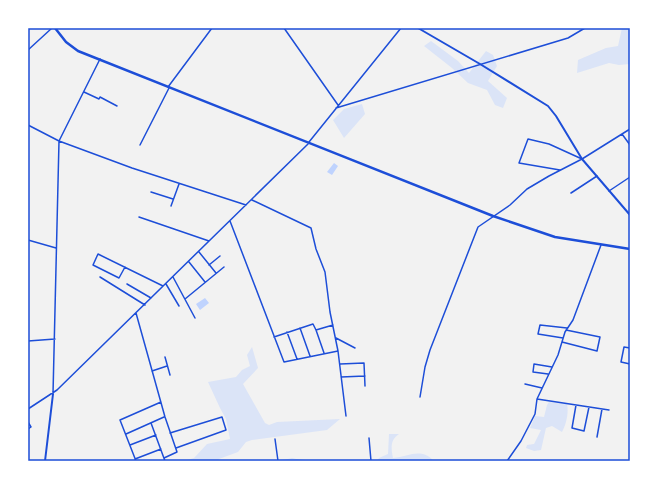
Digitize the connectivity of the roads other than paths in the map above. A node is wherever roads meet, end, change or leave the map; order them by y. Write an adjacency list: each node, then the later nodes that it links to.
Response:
1 (52, 28): 10 (street)
2 (55, 28): 11 (highway)
3 (212, 28): 13 (street)
4 (284, 28): 15 (street)
5 (401, 28): 15 (street)
6 (418, 28): 12 (street)
7 (578, 28): 9 (street)
8 (585, 28): 9 (street)
9 (579, 32): 12 (street)
10 (28, 50)
11 (100, 59): 13 (highway); 14 (street)
12 (480, 64): 17 (street); 25 (street)
13 (169, 87): 22 (highway); 23 (street)
14 (84, 92): 16 (street); 21 (street)
15 (338, 105): 17 (street)
16 (117, 106)
17 (336, 108): 22 (street)
18 (28, 125): 21 (street)
19 (630, 129): 20 (street)
20 (622, 134): 24 (street); 25 (street)
21 (59, 141): 29 (street); 44 (street)
22 (309, 142): 34 (street); 38 (highway)
23 (140, 145)
24 (630, 145)
25 (582, 159): 26 (street); 26 (street); 27 (street)
26 (560, 170): 38 (street)
27 (597, 176): 30 (street); 32 (street)
28 (630, 177): 30 (street)
29 (179, 183): 33 (street); 35 (street)
30 (609, 191): 37 (street)
31 (151, 192): 33 (street)
32 (571, 193)
33 (173, 200): 36 (street)
34 (252, 200): 35 (street); 65 (street)
35 (246, 205): 40 (street)
36 (171, 206)
37 (630, 215)
38 (495, 216): 43 (highway); 96 (street)
39 (139, 217): 42 (street)
40 (230, 221): 42 (street); 70 (street)
41 (28, 240): 44 (street)
42 (210, 241): 46 (street)
43 (601, 245): 45 (highway); 67 (street)
44 (56, 248): 73 (street)
45 (630, 249)
46 (199, 252): 48 (street); 49 (street)
47 (220, 256): 49 (street)
48 (188, 262): 54 (street); 55 (street)
49 (209, 265): 52 (street)
50 (125, 267): 50 (street); 58 (street)
51 (224, 267): 52 (street)
52 (216, 273): 55 (street)
53 (100, 277): 61 (street)
54 (173, 277): 57 (street); 60 (street)
55 (205, 282): 60 (street)
56 (127, 284): 59 (street)
57 (166, 284): 58 (street); 62 (street)
58 (163, 286): 59 (street)
59 (151, 298): 61 (street)
60 (185, 299): 64 (street)
61 (145, 305): 63 (street)
62 (179, 306)
63 (136, 313): 87 (street); 95 (street)
64 (195, 318)
65 (333, 325): 68 (street); 71 (street)
66 (300, 328): 68 (street); 69 (street); 81 (street)
67 (567, 329): 72 (street); 72 (street); 75 (street)
68 (316, 330): 79 (street)
69 (287, 332): 70 (street); 82 (street)
70 (274, 337): 82 (street)
71 (336, 338): 76 (street); 78 (street)
72 (563, 338): 75 (street)
73 (55, 339): 74 (street); 95 (street)
74 (28, 341)
75 (562, 342): 86 (street)
76 (355, 348)
77 (630, 348): 84 (street)
78 (338, 351): 79 (street); 83 (street)
79 (324, 354): 81 (street)
80 (165, 357): 85 (street)
81 (310, 357): 82 (street)
82 (297, 359)
83 (340, 364): 90 (street); 91 (street)
84 (630, 364)
85 (168, 366): 87 (street); 89 (street)
86 (552, 367): 88 (street); 88 (street)
87 (152, 371): 98 (street)
88 (548, 374): 94 (street)
89 (170, 375)
90 (364, 376): 91 (street); 93 (street)
91 (341, 377): 104 (street)
92 (525, 384): 94 (street)
93 (365, 386)
94 (542, 388): 97 (street)
95 (53, 394): 101 (street); 120 (street)
96 (420, 397)
97 (537, 399): 99 (street); 124 (street)
98 (161, 402): 105 (street); 110 (street)
99 (576, 405): 100 (street); 100 (street)
100 (589, 407): 102 (street)
101 (28, 409)
102 (602, 409): 103 (street); 112 (street)
103 (609, 410)
104 (346, 416)
105 (165, 417): 107 (street); 109 (street)
106 (28, 422): 108 (street)
107 (151, 423): 110 (street); 111 (street)
108 (28, 429)
109 (170, 433): 116 (street); 116 (street)
110 (126, 434): 115 (street)
111 (156, 435): 115 (street); 117 (street)
112 (597, 437)
113 (369, 438): 123 (street)
114 (275, 439): 122 (street)
115 (130, 445): 119 (street)
116 (176, 448): 118 (street)
117 (161, 449): 118 (street); 119 (street)
118 (164, 458): 121 (street)
119 (136, 460)
120 (45, 461)
121 (166, 461)
122 (278, 461)
123 (371, 461)
124 (507, 461)

